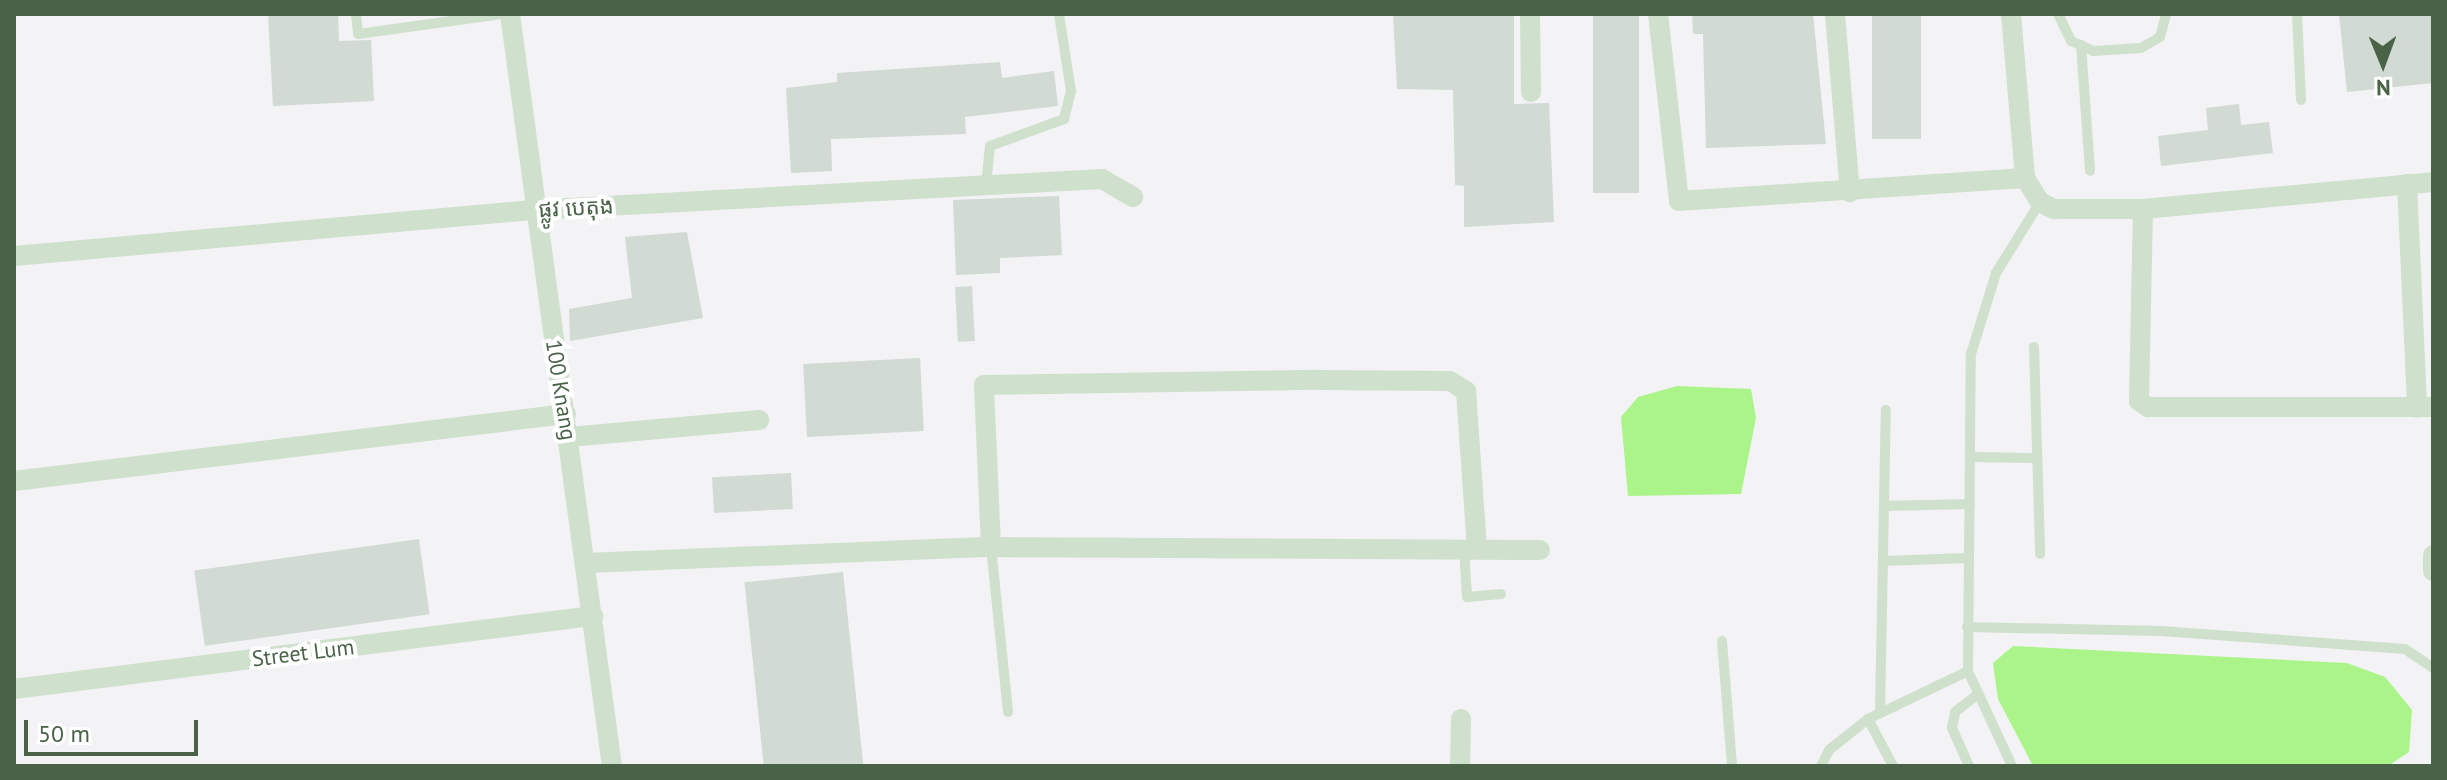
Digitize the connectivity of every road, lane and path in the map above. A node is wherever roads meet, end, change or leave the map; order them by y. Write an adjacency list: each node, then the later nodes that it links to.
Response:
1 (356, 14): 2 (lane)
2 (502, 14)
3 (510, 14): 24 (street, 100 Knang)
4 (1059, 14): 19 (lane)
5 (1530, 14): 13 (street)
6 (1658, 14): 20 (street)
7 (1835, 14): 20 (street)
8 (2011, 14): 16 (street)
9 (2058, 14): 12 (lane)
10 (2166, 14): 12 (lane)
11 (2297, 14): 14 (lane)
12 (2081, 45): 15 (lane)
13 (1531, 92)
14 (2301, 100)
15 (2090, 171)
16 (2025, 178): 20 (street); 22 (street)
17 (2433, 182): 18 (street)
18 (2407, 184): 23 (street); 27 (street)
19 (986, 186): 21 (street, ផ្លូវ បេតុង); 24 (street, ផ្លូវ បេតុង)
20 (1850, 192)
21 (1133, 197)
22 (2040, 202): 23 (street); 32 (lane)
23 (2143, 209): 27 (street)
24 (532, 210): 25 (street, ផ្លូវ បេតុង); 29 (street, 100 Knang)
25 (14, 256)
26 (2034, 347): 33 (lane)
27 (2425, 407)
28 (1886, 410): 36 (lane)
29 (566, 414): 31 (street, 100 Knang); 34 (street)
30 (759, 420): 31 (street)
31 (569, 437): 44 (street, 100 Knang)
32 (1970, 457): 33 (lane); 35 (lane)
33 (2036, 458): 40 (lane)
34 (14, 481)
35 (1970, 504): 36 (lane); 42 (lane)
36 (1884, 506): 43 (lane)
37 (991, 547): 38 (street); 38 (street); 44 (street); 54 (lane)
38 (1470, 548): 39 (street); 46 (lane)
39 (1540, 550)
40 (2040, 554)
41 (2433, 555): 45 (street)
42 (1968, 558): 43 (lane); 48 (lane)
43 (1883, 561): 55 (lane)
44 (585, 563): 47 (street, 100 Knang)
45 (2433, 571)
46 (1501, 594)
47 (593, 616): 52 (street, Street Lum); 58 (street, 100 Knang)
48 (1967, 627): 50 (lane); 51 (lane)
49 (1722, 641): 60 (lane)
50 (2433, 668)
51 (1968, 671): 53 (lane); 55 (lane)
52 (14, 689)
53 (1978, 694): 63 (lane); 64 (lane)
54 (1008, 712)
55 (1880, 712): 57 (lane)
56 (1461, 719): 59 (street)
57 (1868, 719): 61 (lane); 62 (lane)
58 (612, 766)
59 (1460, 766)
60 (1732, 766)
61 (1821, 766)
62 (1893, 766)
63 (1969, 766)
64 (2012, 766)

